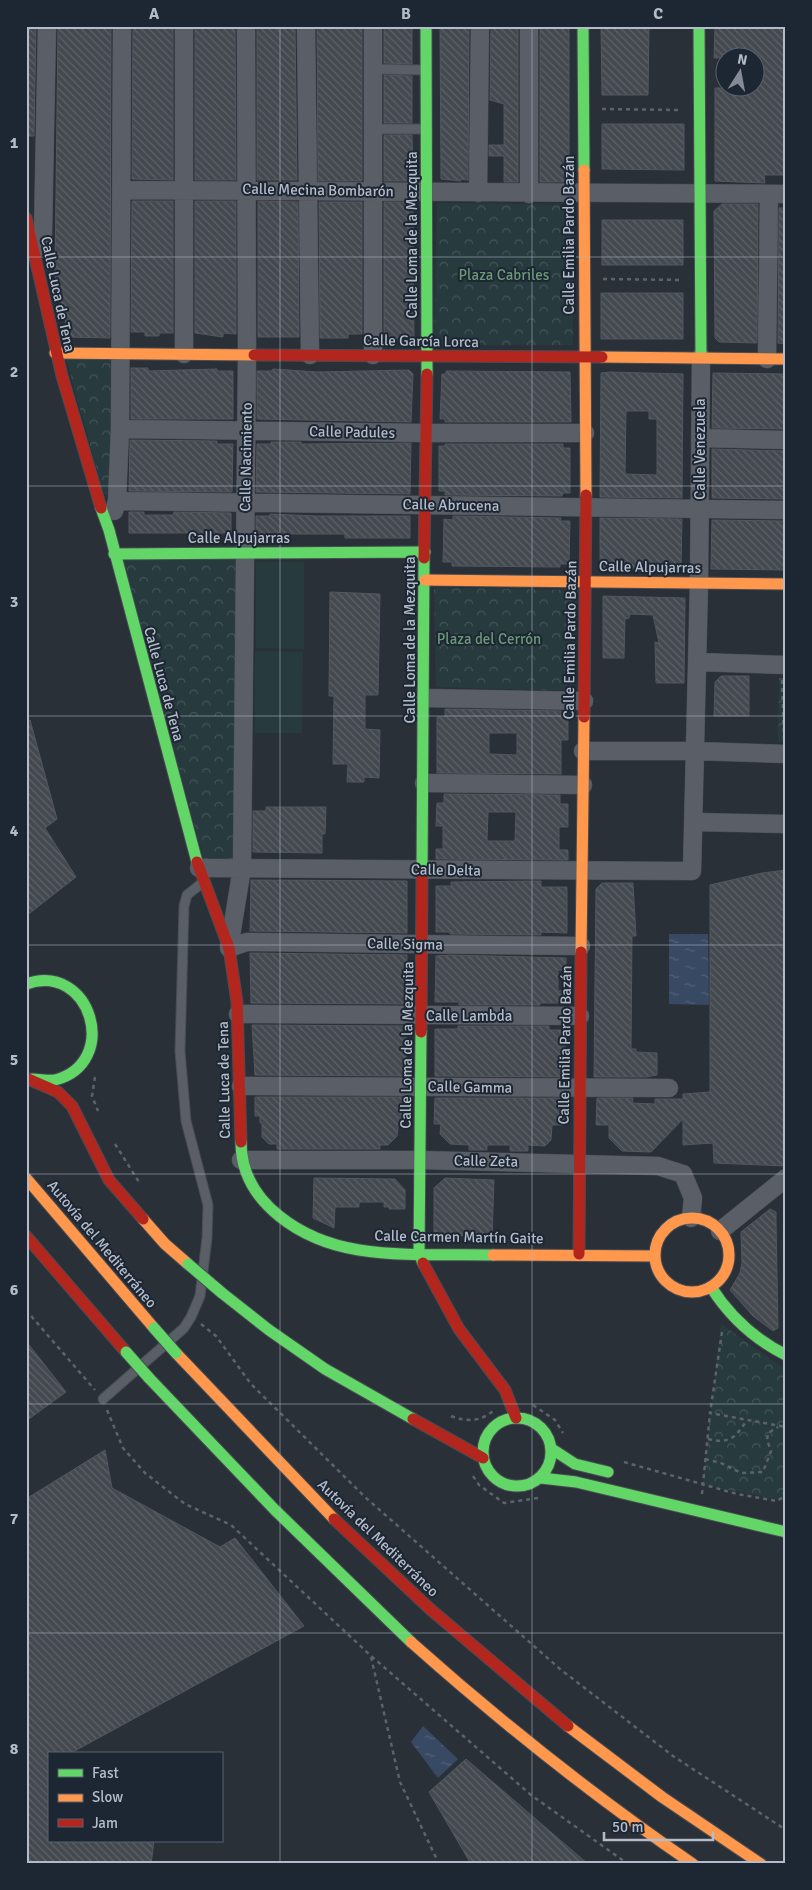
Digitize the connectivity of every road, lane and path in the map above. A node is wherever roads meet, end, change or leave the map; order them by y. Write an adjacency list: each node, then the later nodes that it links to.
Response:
1 (47, 26): 30 (street)
2 (122, 26): 18 (street)
3 (184, 26): 19 (street)
4 (246, 26): 20 (street, Calle Nacimiento)
5 (306, 26): 21 (street)
6 (373, 26): 12 (street)
7 (426, 26): 13 (main road, Calle Loma de la Mezquita)
8 (480, 26): 24 (street)
9 (529, 26): 26 (street)
10 (583, 26): 14 (main road, Calle Emilia Pardo Bazán)
11 (698, 26): 15 (main road, Calle Venezuela)
12 (372, 69): 13 (lane); 16 (street)
13 (426, 70): 17 (main road, Calle Loma de la Mezquita)
14 (583, 108): 15 (path); 27 (main road, Calle Emilia Pardo Bazán)
15 (699, 110): 25 (main road, Calle Venezuela)
16 (372, 129): 17 (lane); 22 (street)
17 (427, 129): 23 (main road, Calle Loma de la Mezquita)
18 (121, 190): 19 (street, Calle Mecina Bombarón); 34 (street)
19 (184, 190): 20 (street, Calle Mecina Bombarón); 35 (street)
20 (246, 190): 21 (street, Calle Mecina Bombarón); 36 (street, Calle Nacimiento)
21 (308, 190): 22 (street, Calle Mecina Bombarón); 37 (street)
22 (372, 190): 23 (street, Calle Mecina Bombarón); 38 (street)
23 (428, 192): 24 (street, Calle Mecina Bombarón); 40 (main road, Calle Loma de la Mezquita)
24 (478, 193): 26 (street, Calle Mecina Bombarón)
25 (700, 193): 27 (street, Calle Mecina Bombarón); 28 (street, Calle Mecina Bombarón); 32 (main road, Calle Venezuela)
26 (529, 194): 27 (street, Calle Mecina Bombarón)
27 (582, 194): 31 (main road, Calle Emilia Pardo Bazán)
28 (777, 194): 42 (street)
29 (26, 218): 30 (main road, Calle Luca de Tena)
30 (33, 252): 33 (main road, Calle Luca de Tena)
31 (584, 279): 32 (path); 39 (main road, Calle Emilia Pardo Bazán)
32 (700, 280): 41 (main road, Calle Venezuela)
33 (56, 353): 34 (main road, Calle García Lorca); 56 (main road, Calle Luca de Tena)
34 (120, 354): 35 (main road, Calle García Lorca); 44 (street)
35 (184, 354): 36 (main road, Calle García Lorca)
36 (247, 354): 37 (main road, Calle García Lorca); 45 (street, Calle Nacimiento)
37 (310, 354): 38 (main road, Calle García Lorca)
38 (373, 355): 40 (main road, Calle García Lorca)
39 (584, 356): 40 (main road, Calle García Lorca); 41 (main road, Calle García Lorca); 47 (main road, Calle Emilia Pardo Bazán)
40 (428, 357): 46 (main road, Calle Loma de la Mezquita)
41 (701, 357): 42 (main road, Calle García Lorca); 48 (street, Calle Venezuela)
42 (768, 359): 43 (main road, Calle García Lorca)
43 (786, 359)
44 (120, 429): 45 (street, Calle Padules); 50 (street)
45 (246, 431): 46 (street, Calle Padules); 51 (street, Calle Nacimiento)
46 (425, 433): 47 (street, Calle Padules); 52 (main road, Calle Loma de la Mezquita)
47 (585, 433): 53 (main road, Calle Emilia Pardo Bazán)
48 (700, 438): 49 (street); 54 (street, Calle Venezuela)
49 (786, 440)
50 (117, 501): 51 (street, Calle Abrucena); 56 (street)
51 (246, 502): 52 (street, Calle Abrucena); 58 (street, Calle Nacimiento)
52 (425, 504): 53 (street, Calle Abrucena); 57 (main road, Calle Loma de la Mezquita)
53 (585, 507): 54 (street, Calle Abrucena); 61 (main road, Calle Emilia Pardo Bazán)
54 (700, 509): 55 (street, Calle Abrucena); 62 (street, Calle Venezuela)
55 (786, 510)
56 (109, 530): 59 (main road, Calle Luca de Tena)
57 (425, 552): 58 (main road, Calle Alpujarras); 60 (main road, Calle Loma de la Mezquita)
58 (245, 553): 59 (main road, Calle Alpujarras); 75 (street, Calle Nacimiento)
59 (114, 554): 79 (main road, Calle Luca de Tena)
60 (425, 580): 61 (main road, Calle Alpujarras); 66 (main road, Calle Loma de la Mezquita)
61 (586, 582): 62 (main road, Calle Alpujarras); 67 (main road, Calle Emilia Pardo Bazán)
62 (700, 583): 63 (main road, Calle Alpujarras); 64 (street, Calle Venezuela)
63 (786, 584)
64 (698, 662): 65 (street); 69 (street, Calle Venezuela)
65 (784, 665): 70 (path)
66 (424, 698): 67 (street); 71 (main road, Calle Loma de la Mezquita)
67 (584, 701): 68 (main road, Calle Emilia Pardo Bazán)
68 (584, 751): 69 (street); 72 (main road, Calle Emilia Pardo Bazán)
69 (696, 751): 70 (street); 73 (street, Calle Venezuela)
70 (785, 754)
71 (424, 783): 72 (street); 76 (main road, Calle Loma de la Mezquita)
72 (583, 785): 77 (main road, Calle Emilia Pardo Bazán)
73 (695, 822): 74 (street); 78 (street, Calle Venezuela)
74 (786, 824)
75 (242, 868): 76 (street, Calle Delta); 79 (street, Calle Delta); 82 (street, Calle Nacimiento)
76 (423, 870): 77 (street, Calle Delta); 80 (main road, Calle Loma de la Mezquita)
77 (582, 871): 78 (street, Calle Delta); 81 (main road, Calle Emilia Pardo Bazán)
78 (692, 871)
79 (202, 875): 82 (main road, Calle Luca de Tena); 112 (lane)
80 (423, 944): 81 (street, Calle Sigma); 82 (street, Calle Sigma); 85 (main road, Calle Loma de la Mezquita)
81 (581, 946): 86 (main road, Calle Emilia Pardo Bazán)
82 (229, 948): 84 (main road, Calle Luca de Tena)
83 (28, 983): 87 (main road)
84 (238, 1014): 85 (street, Calle Lambda); 90 (main road, Calle Luca de Tena)
85 (422, 1016): 86 (street, Calle Lambda); 91 (main road, Calle Loma de la Mezquita)
86 (580, 1016): 92 (main road, Calle Emilia Pardo Bazán)
87 (78, 1068): 89 (main road); 94 (main road)
88 (98, 1071): 95 (path)
89 (26, 1078): 94 (main road)
90 (241, 1086): 91 (street, Calle Gamma); 97 (main road, Calle Luca de Tena)
91 (421, 1086): 92 (street, Calle Gamma); 98 (main road, Calle Loma de la Mezquita)
92 (579, 1088): 93 (street, Calle Gamma); 99 (main road, Calle Emilia Pardo Bazán)
93 (670, 1088)
94 (72, 1106): 122 (main road, bridge)
95 (98, 1112)
96 (110, 1136): 102 (path)
97 (241, 1160): 98 (street, Calle Zeta); 106 (main road, Calle Carmen Martín Gaite)
98 (420, 1160): 99 (street, Calle Zeta); 106 (main road, Calle Loma de la Mezquita)
99 (578, 1163): 103 (street, Calle Zeta); 107 (main road, Calle Emilia Pardo Bazán)
100 (26, 1178): 141 (main road, Autovía del Mediterráneo, bridge)
101 (786, 1178): 104 (street)
102 (144, 1189)
103 (691, 1218): 104 (main road); 108 (main road)
104 (720, 1231): 109 (main road)
105 (26, 1236): 140 (main road, bridge)
106 (419, 1254): 107 (main road, Calle Carmen Martín Gaite); 119 (main road)
107 (579, 1254): 108 (main road, Calle Carmen Martín Gaite)
108 (656, 1256): 109 (main road)
109 (711, 1287): 110 (main road)
110 (725, 1307): 113 (main road); 117 (path)
111 (26, 1310): 114 (path)
112 (191, 1317): 114 (lane); 137 (path)
113 (786, 1355)
114 (103, 1399): 136 (path)
115 (529, 1403): 125 (path)
116 (498, 1406): 118 (path)
117 (710, 1413): 120 (path); 126 (path)
118 (448, 1414)
119 (516, 1418): 121 (main road); 127 (main road)
120 (747, 1420): 123 (path); 126 (path)
121 (497, 1424): 122 (main road); 128 (main road)
122 (428, 1426): 128 (main road)
123 (779, 1426): 124 (path); 129 (path)
124 (786, 1427)
125 (564, 1434)
126 (708, 1439): 129 (path)
127 (552, 1449): 131 (main road); 132 (main road)
128 (483, 1458): 132 (main road)
129 (705, 1459): 134 (path)
130 (615, 1460): 133 (path)
131 (620, 1475)
132 (541, 1478): 135 (main road)
133 (786, 1485)
134 (702, 1494)
135 (786, 1532)
136 (370, 1655): 138 (path); 139 (path)
137 (786, 1830)
138 (439, 1864)
139 (628, 1864)
140 (693, 1864)
141 (761, 1864)

